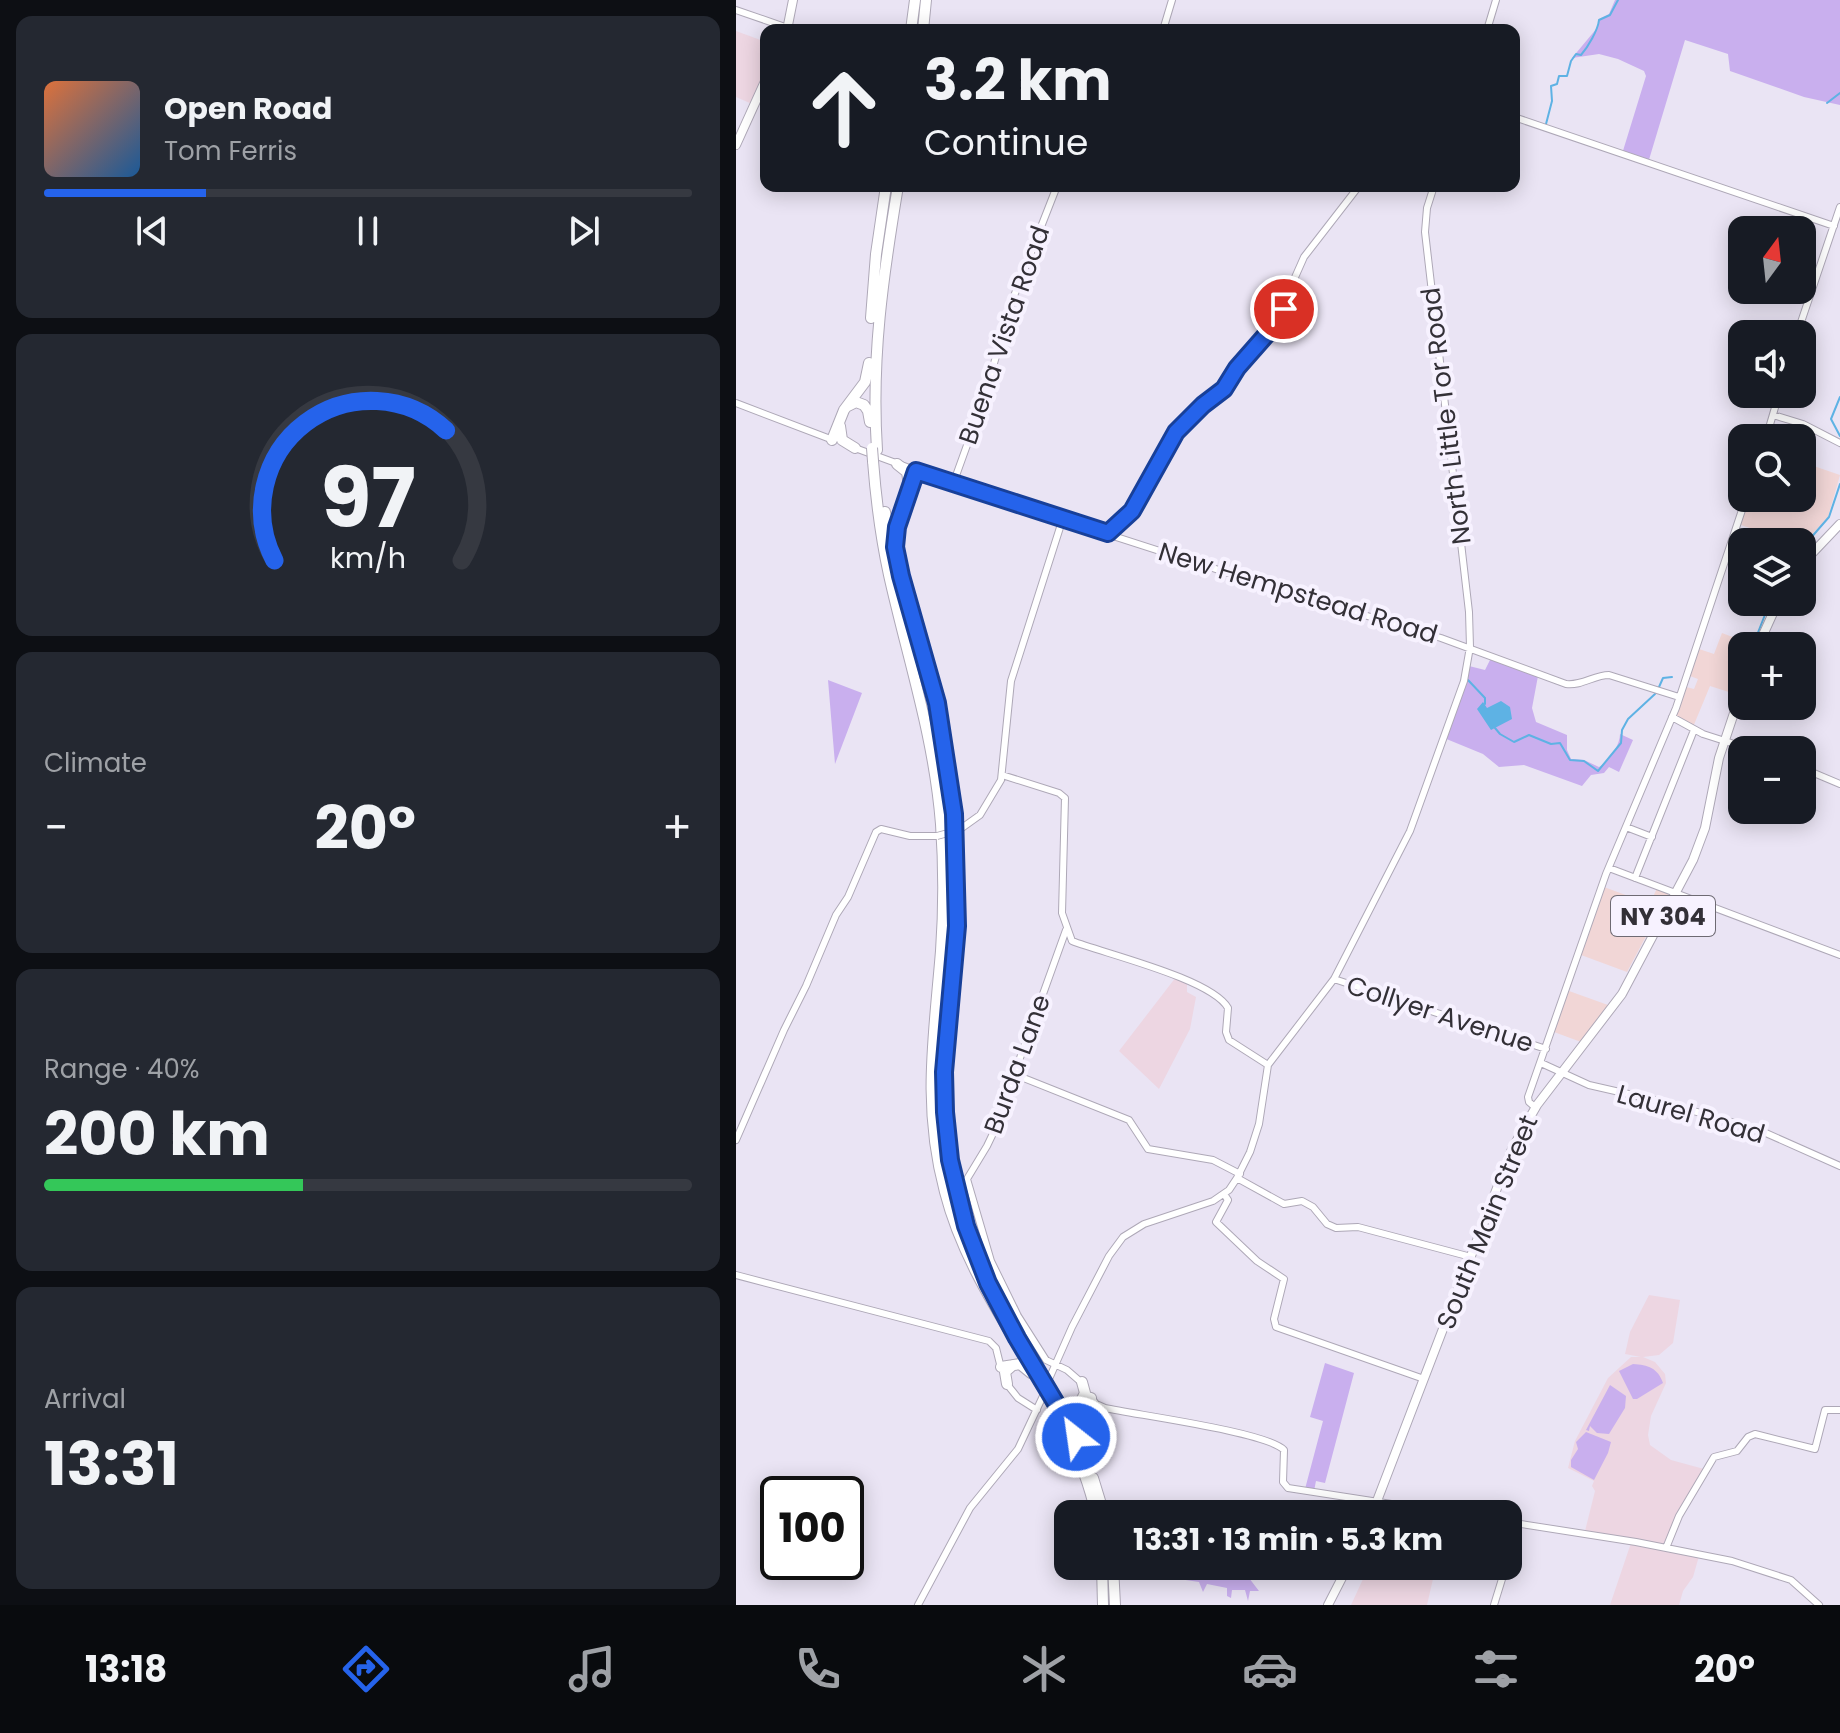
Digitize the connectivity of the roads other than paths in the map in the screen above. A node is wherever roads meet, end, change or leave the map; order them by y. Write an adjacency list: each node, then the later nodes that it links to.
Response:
1 (793, 0): 8 (main road)
2 (915, 0): 9 (highway)
3 (926, 0): 10 (highway)
4 (1172, 0): 11 (street)
5 (1496, 0): 12 (street)
6 (736, 10): 7 (street)
7 (774, 24)
8 (788, 24)
9 (912, 24)
10 (924, 24)
11 (1165, 24)
12 (1489, 24)
13 (760, 92): 15 (main road)
14 (1520, 119): 22 (street)
15 (736, 145)
16 (885, 192): 24 (highway)
17 (897, 192): 33 (highway)
18 (1055, 192): 37 (street, Buena Vista Road)
19 (1354, 192): 42 (street)
20 (1432, 192): 45 (street, North Little Tor Road)
21 (1840, 207): 22 (street)
22 (1834, 226): 23 (street)
23 (1802, 320)
24 (870, 345): 30 (highway); 33 (highway)
25 (736, 403): 30 (street, New Hempstead Road)
26 (1775, 408): 27 (street)
27 (1773, 415): 29 (street); 31 (street)
28 (840, 423): 30 (highway); 32 (highway); 33 (highway)
29 (1770, 424)
30 (832, 440): 32 (street, New Hempstead Road)
31 (1840, 443)
32 (855, 448): 34 (street, New Hempstead Road)
33 (874, 453): 36 (highway); 75 (highway)
34 (897, 464): 35 (street, New Hempstead Road); 38 (highway)
35 (916, 470): 37 (street, New Hempstead Road); 38 (highway); 44 (highway)
36 (880, 480): 38 (highway); 44 (highway)
37 (953, 484): 40 (street, New Hempstead Road)
38 (909, 486)
39 (1741, 512): 46 (street, South Main Street)
40 (1063, 518): 42 (street, New Hempstead Road); 53 (street)
41 (1840, 524): 43 (main road)
42 (1108, 533): 45 (street, New Hempstead Road)
43 (1816, 549)
44 (901, 576): 81 (highway)
45 (1470, 647): 46 (street, New Hempstead Road); 62 (street, North Little Tor Road)
46 (1679, 697): 47 (street, South Main Street)
47 (1672, 717): 50 (street); 55 (street, South Main Street)
48 (1733, 720): 51 (main road, NY 304)
49 (1734, 720): 51 (main road, NY 304)
50 (1694, 730): 51 (street); 56 (street)
51 (1726, 742): 59 (main road, NY 304)
52 (1816, 774): 54 (street)
53 (1002, 775): 60 (street); 69 (street, bridge)
54 (1840, 784)
55 (1626, 827): 56 (street); 57 (street, South Main Street)
56 (1652, 837): 58 (street)
57 (1609, 868): 58 (street); 63 (street, South Main Street)
58 (1635, 878): 59 (street)
59 (1677, 894): 61 (street); 66 (main road, NY 304)
60 (1066, 930): 65 (street); 67 (street, Burda Lane)
61 (1840, 955)
62 (1334, 979): 63 (street, Collyer Avenue); 65 (street, North Little Tor Road)
63 (1546, 1049): 64 (street, South Main Street)
64 (1541, 1063): 66 (street, Laurel Road); 68 (street, South Main Street)
65 (1268, 1065): 71 (street)
66 (1564, 1073): 68 (main road, NY 304); 70 (street, Laurel Road)
67 (1016, 1075): 71 (street); 77 (street, Burda Lane)
68 (1537, 1109): 73 (main road, South Main Street / NY 304)
69 (736, 1140)
70 (1840, 1166)
71 (1238, 1176): 72 (street); 73 (street)
72 (1224, 1194): 77 (street); 80 (street)
73 (1472, 1258): 80 (main road, South Main Street / NY 304)
74 (736, 1275): 78 (street)
75 (999, 1315): 78 (highway); 84 (highway)
76 (1014, 1364): 78 (highway); 83 (highway); 84 (highway)
77 (1055, 1365): 79 (street); 81 (street)
78 (1000, 1366): 83 (street)
79 (1071, 1373): 81 (street); 82 (street)
80 (1424, 1379): 94 (main road, South Main Street / NY 304)
81 (1046, 1380): 84 (street, bridge); 87 (highway); 90 (highway)
82 (1082, 1382): 85 (street); 87 (highway)
83 (1007, 1384): 86 (street)
84 (1046, 1398): 86 (street); 88 (street); 91 (highway)
85 (1092, 1399): 87 (highway); 90 (highway); 93 (street)
86 (1022, 1401): 88 (street)
87 (1078, 1404)
88 (1037, 1410): 101 (street)
89 (1840, 1410): 96 (street)
90 (1082, 1450): 92 (highway)
91 (1092, 1500)
92 (1099, 1500)
93 (1364, 1500)
94 (1378, 1500)
95 (1522, 1524): 96 (street)
96 (1666, 1548): 106 (street)
97 (1102, 1580): 102 (highway)
98 (1114, 1580): 103 (highway)
99 (1341, 1580): 104 (main road)
100 (1502, 1580): 105 (street)
101 (918, 1605)
102 (1103, 1605)
103 (1115, 1605)
104 (1328, 1605)
105 (1494, 1605)
106 (1819, 1605)

